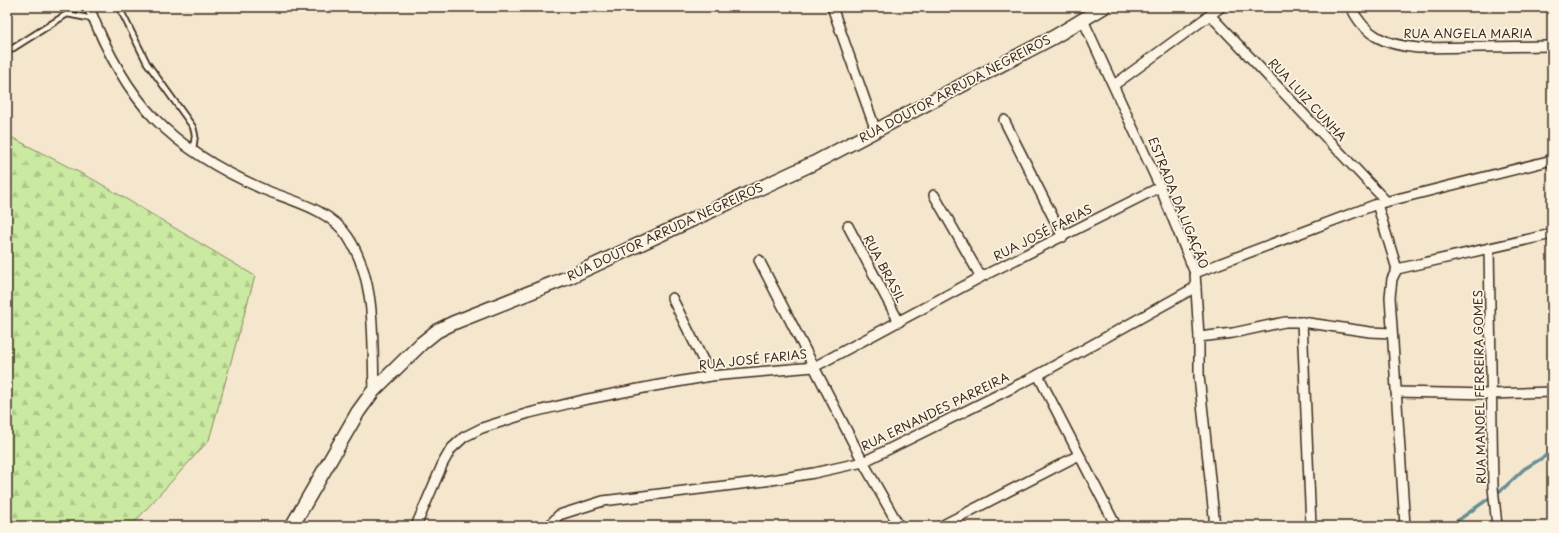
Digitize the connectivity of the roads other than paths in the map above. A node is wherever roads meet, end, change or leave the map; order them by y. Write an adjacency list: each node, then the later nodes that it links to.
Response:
1 (74, 7): 8 (lane)
2 (88, 7): 10 (street)
3 (119, 7): 17 (lane)
4 (832, 7): 16 (street)
5 (1104, 7): 11 (street, RUA DOUTOR ARRUDA NEGREIROS)
6 (1221, 7): 9 (street)
7 (1351, 7): 12 (street, RUA ANGELA MARIA)
8 (68, 14): 10 (lane); 13 (lane)
9 (1211, 16): 14 (street); 21 (street, RUA LUIZ CUNHA)
10 (93, 19): 17 (street)
11 (1083, 20): 14 (street, ESTRADA DA LIGAÇÃO); 16 (street, RUA DOUTOR ARRUDA NEGREIROS)
12 (1552, 46)
13 (7, 52)
14 (1114, 85): 19 (street, ESTRADA DA LIGAÇÃO)
15 (1004, 120): 24 (street)
16 (876, 131): 39 (street, RUA DOUTOR ARRUDA NEGREIROS)
17 (192, 152): 39 (street)
18 (1552, 160): 21 (street)
19 (1160, 187): 24 (street, RUA JOSÉ FARIAS); 28 (street, ESTRADA DA LIGAÇÃO)
20 (934, 195): 29 (street)
21 (1381, 203): 27 (street, RUA LUIZ CUNHA); 28 (street)
22 (848, 226): 32 (street, RUA BRASIL)
23 (1552, 234): 25 (street)
24 (1063, 237): 29 (street, RUA JOSÉ FARIAS)
25 (1489, 248): 27 (street); 42 (street, RUA MANOEL FERREIRA GOMES)
26 (760, 260): 36 (street)
27 (1397, 269): 34 (street)
28 (1195, 273): 30 (street, ESTRADA DA LIGAÇÃO)
29 (981, 277): 32 (street, RUA JOSÉ FARIAS)
30 (1196, 287): 35 (street, ESTRADA DA LIGAÇÃO); 37 (street, RUA ERNANDES PARREIRA)
31 (672, 298): 38 (street)
32 (899, 322): 36 (street, RUA JOSÉ FARIAS)
33 (1302, 322): 34 (street); 35 (street); 52 (street)
34 (1392, 333): 40 (street)
35 (1199, 337): 51 (street, ESTRADA DA LIGAÇÃO)
36 (814, 367): 38 (street, RUA JOSÉ FARIAS); 44 (street)
37 (1038, 375): 43 (street); 44 (street, RUA ERNANDES PARREIRA)
38 (711, 376): 47 (street, RUA JOSÉ FARIAS)
39 (374, 390): 46 (street, RUA DOUTOR ARRUDA NEGREIROS)
40 (1396, 392): 42 (street); 53 (street)
41 (1552, 392): 42 (street)
42 (1491, 394): 54 (street, RUA MANOEL FERREIRA GOMES)
43 (1079, 455): 45 (street); 50 (street)
44 (863, 462): 48 (street, RUA ERNANDES PARREIRA); 49 (street)
45 (1115, 524)
46 (292, 526)
47 (416, 526)
48 (549, 526)
49 (899, 526)
50 (941, 526)
51 (1215, 526)
52 (1311, 526)
53 (1405, 526)
54 (1497, 526)

